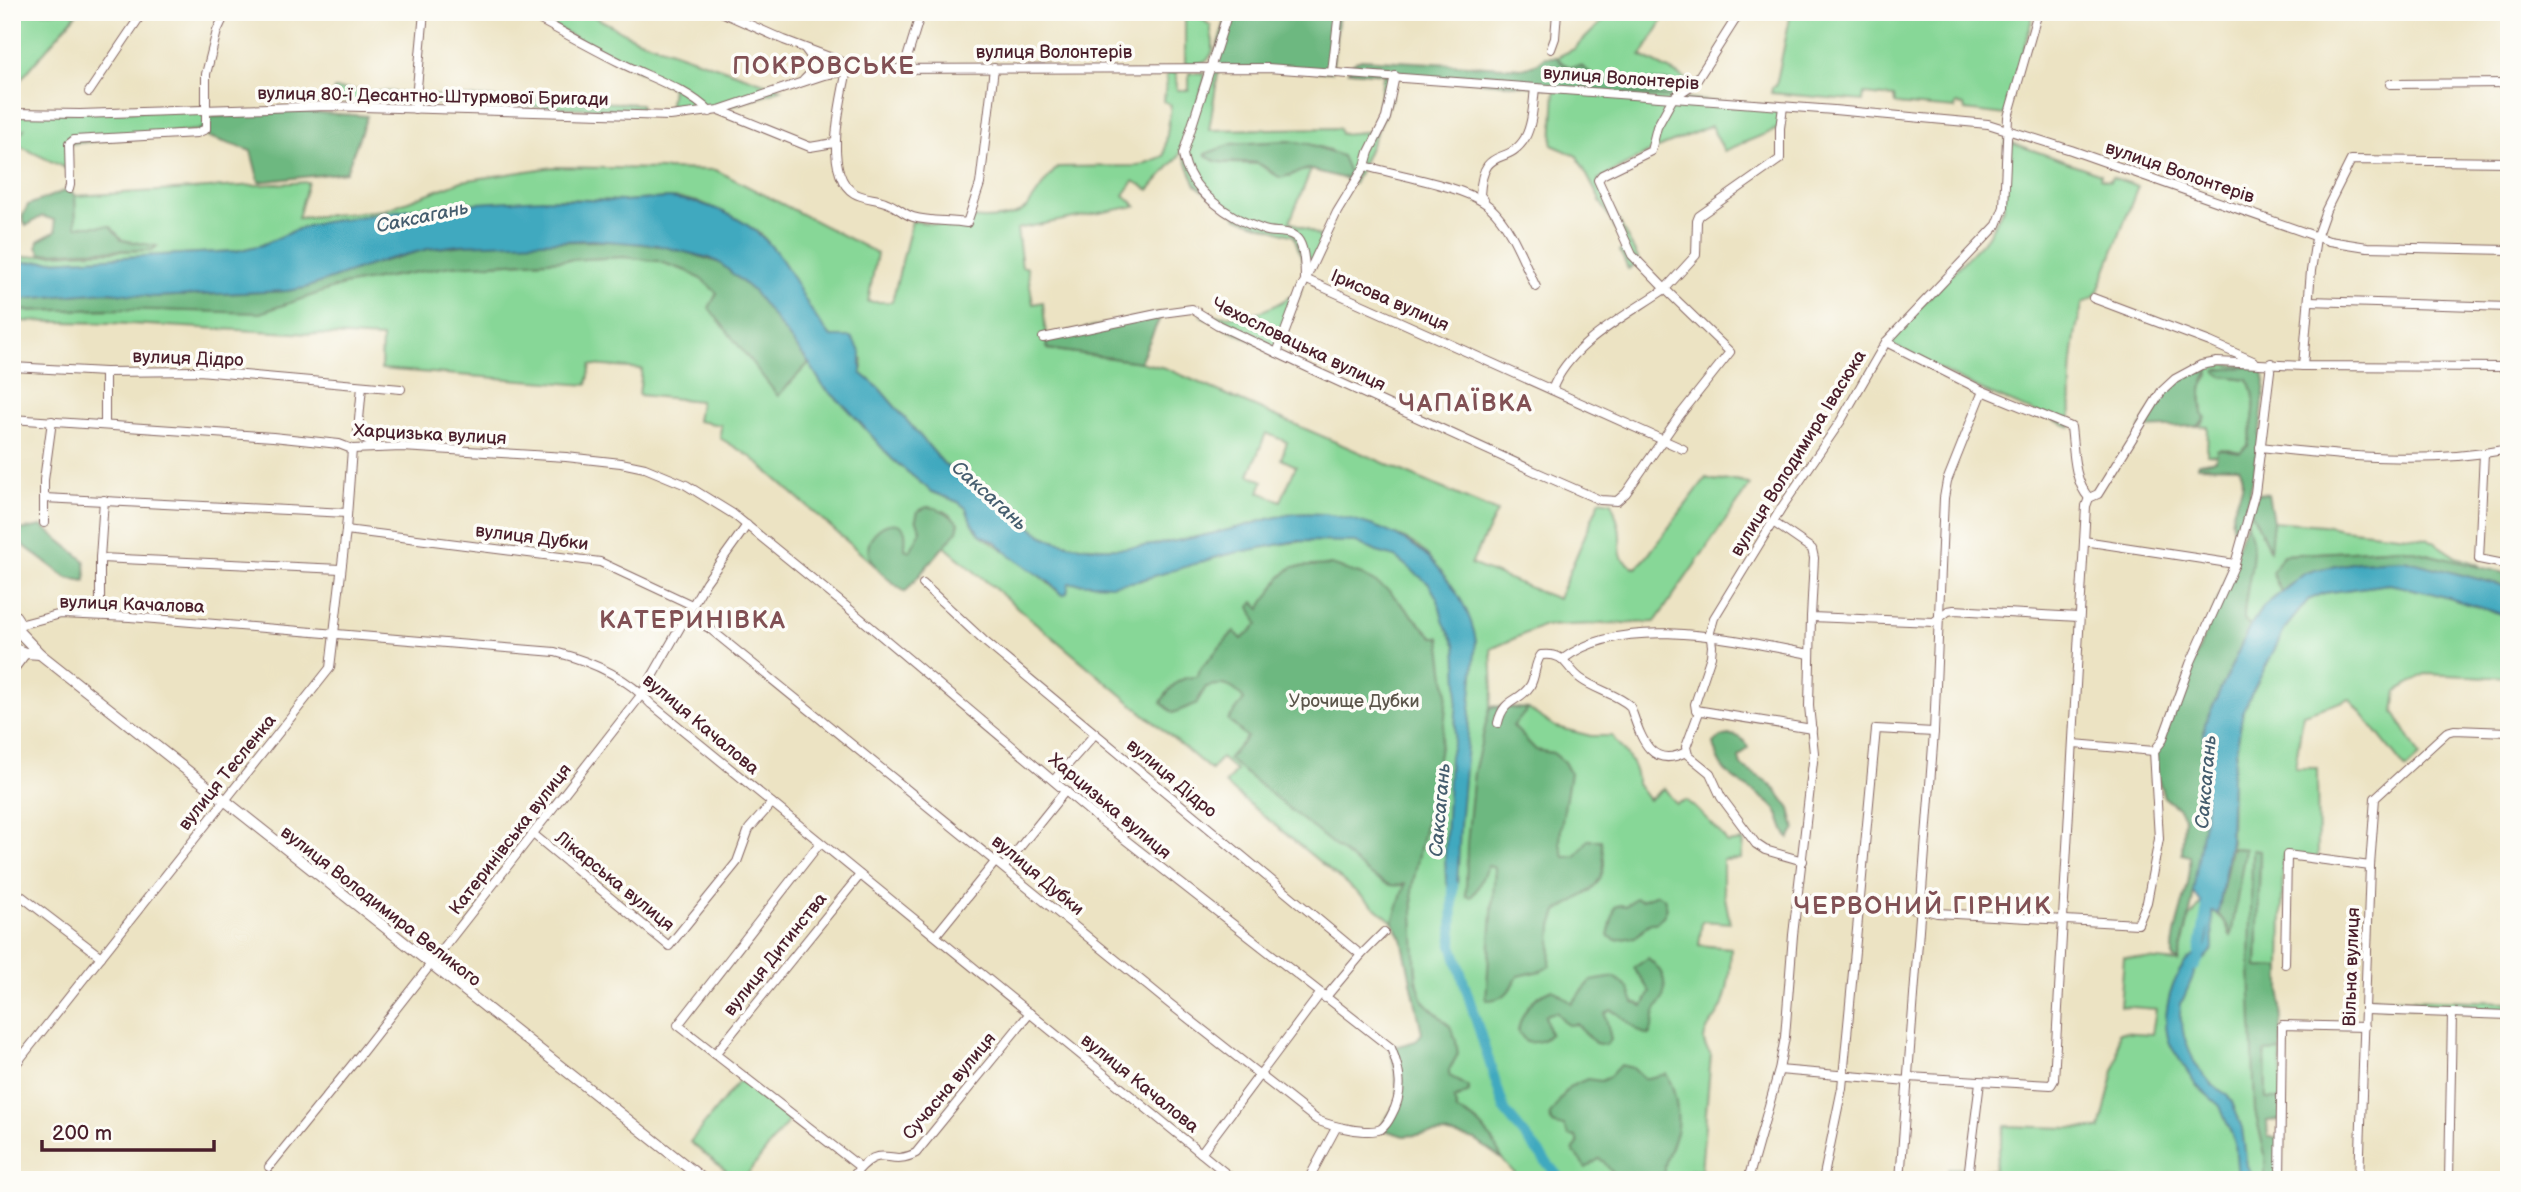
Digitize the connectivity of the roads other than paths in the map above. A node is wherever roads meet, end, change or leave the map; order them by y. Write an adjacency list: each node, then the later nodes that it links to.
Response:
1 (144, 12): 26 (street)
2 (193, 12): 12 (street)
3 (424, 12): 30 (street)
4 (526, 12): 31 (street)
5 (721, 12): 13 (street, вулиця Волонтерів)
6 (921, 12): 17 (street)
7 (1227, 12): 15 (street)
8 (1339, 12): 20 (street)
9 (1557, 12): 14 (street)
10 (1740, 12): 27 (street)
11 (2038, 12): 33 (street, вулиця Володимира Івасюка)
12 (225, 14): 29 (street)
13 (804, 48): 16 (street, вулиця Волонтерів); 22 (street)
14 (1551, 49)
15 (1211, 67): 18 (street, вулиця Волонтерів); 20 (street, вулиця Волонтерів); 40 (street)
16 (861, 68): 17 (street, вулиця Волонтерів); 19 (street, вулиця 80-ї Десантно-Штурмової Бригади)
17 (904, 68): 18 (street, вулиця Волонтерів)
18 (994, 68): 34 (street)
19 (847, 70): 22 (street, вулиця 80-ї Десантно-Штурмової Бригади); 34 (street)
20 (1332, 72): 21 (street, вулиця Волонтерів)
21 (1395, 76): 25 (street, вулиця Волонтерів); 36 (street)
22 (801, 83): 31 (street, вулиця 80-ї Десантно-Штурмової Бригади)
23 (2390, 83): 24 (street)
24 (2509, 83)
25 (1535, 88): 27 (street, вулиця Волонтерів); 38 (street)
26 (89, 92)
27 (1673, 98): 28 (street, вулиця Волонтерів); 45 (street)
28 (1783, 107): 33 (street, вулиця Волонтерів); 45 (street)
29 (205, 109): 30 (street, вулиця 80-ї Десантно-Штурмової Бригади); 32 (street, вулиця 80-ї Десантно-Штурмової Бригади); 37 (street)
30 (415, 109): 31 (street, вулиця 80-ї Десантно-Штурмової Бригади)
31 (715, 111): 34 (street)
32 (12, 114)
33 (2006, 129): 39 (street, вулиця Волонтерів); 50 (street, вулиця Володимира Івасюка)
34 (834, 143)
35 (2509, 162): 39 (street)
36 (1365, 166): 38 (street); 41 (street)
37 (69, 189)
38 (1488, 205): 44 (street)
39 (2316, 238): 42 (street, вулиця Волонтерів); 47 (street)
40 (1300, 242): 41 (street); 43 (street, Ірисова вулиця)
41 (1322, 246): 43 (street)
42 (2509, 250)
43 (1306, 279): 51 (street); 60 (street, Ірисова вулиця)
44 (1536, 288)
45 (1665, 289): 60 (street); 65 (street, Чехословацька вулиця)
46 (2093, 298): 52 (street)
47 (2309, 301): 48 (street); 54 (street)
48 (2509, 307)
49 (1043, 338): 51 (street, Чехословацька вулиця)
50 (1886, 342): 61 (street); 76 (street, вулиця Володимира Івасюка)
51 (1277, 352): 65 (street, Чехословацька вулиця)
52 (2255, 362): 53 (street); 73 (street)
53 (2272, 363): 54 (street); 67 (street)
54 (2303, 366): 56 (street)
55 (12, 367): 57 (street, вулиця Дідро)
56 (2509, 367)
57 (105, 372): 58 (street, вулиця Дідро); 64 (street)
58 (362, 386): 59 (street, вулиця Дідро); 66 (street)
59 (401, 389)
60 (1552, 390): 65 (street, Ірисова вулиця)
61 (1983, 391): 73 (street); 92 (street)
62 (12, 419): 63 (street, Харцизька вулиця)
63 (52, 421): 64 (street, Харцизька вулиця); 72 (street)
64 (105, 425): 68 (street, Харцизька вулиця)
65 (1663, 441): 69 (street, Ірисова вулиця)
66 (377, 447): 68 (street, Харцизька вулиця); 78 (street, Харцизька вулиця)
67 (2260, 447): 71 (street); 82 (street)
68 (352, 449): 75 (street, вулиця Тесленка)
69 (1683, 449)
70 (2509, 449): 71 (street)
71 (2484, 453): 83 (street)
72 (44, 498): 74 (street); 77 (street)
73 (2089, 498): 80 (street)
74 (104, 500): 75 (street); 81 (street)
75 (347, 513): 79 (street, вулиця Тесленка)
76 (1773, 522): 90 (street); 95 (street, вулиця Володимира Івасюка)
77 (44, 523)
78 (747, 525): 86 (street); 112 (street, Харцизька вулиця)
79 (346, 530): 84 (street, вулиця Тесленка); 86 (street, вулиця Дубки)
80 (2084, 541): 82 (street); 91 (street)
81 (100, 558): 84 (street); 88 (street)
82 (2235, 564): 111 (street)
83 (2509, 565)
84 (341, 569): 94 (street, вулиця Тесленка)
85 (923, 584): 108 (street, вулиця Дідро)
86 (692, 605): 89 (street)
87 (12, 613): 93 (main road, вулиця Володимира Великого)
88 (100, 615): 93 (street, вулиця Качалова); 94 (street, вулиця Качалова)
89 (687, 616): 102 (street); 118 (street, вулиця Дубки)
90 (1811, 617): 92 (street); 99 (street)
91 (2079, 617): 92 (street); 109 (street)
92 (1940, 619): 106 (street)
93 (17, 631): 98 (main road, вулиця Володимира Великого)
94 (333, 633): 102 (street, вулиця Качалова); 114 (street, вулиця Тесленка)
95 (1710, 636): 99 (street); 100 (street); 103 (street, вулиця Володимира Івасюка)
96 (12, 648): 97 (main road)
97 (25, 653): 98 (main road); 101 (main road)
98 (40, 654): 114 (main road, вулиця Володимира Великого)
99 (1810, 654): 105 (street)
100 (1563, 659): 104 (street); 110 (street)
101 (12, 670)
102 (642, 694): 115 (street, вулиця Качалова); 116 (street, Катеринівська вулиця)
103 (1699, 712): 105 (street); 110 (street, вулиця Володимира Івасюка)
104 (1498, 723)
105 (1812, 729): 119 (street)
106 (1934, 732): 125 (street); 126 (street)
107 (2509, 732): 120 (street, Вільна вулиця)
108 (1094, 734): 112 (street); 130 (street, вулиця Дідро)
109 (2074, 744): 111 (street); 127 (street)
110 (1686, 751): 119 (street)
111 (2154, 751): 127 (street)
112 (1054, 780): 113 (street, Харцизька вулиця)
113 (1066, 790): 121 (street); 134 (street, Харцизька вулиця)
114 (224, 800): 131 (street, вулиця Тесленка); 133 (main road, вулиця Володимира Великого)
115 (772, 803): 116 (street, Лікарська вулиця); 117 (street, вулиця Качалова)
116 (533, 834): 133 (street, Катеринівська вулиця)
117 (820, 843): 122 (street, вулиця Качалова); 140 (street)
118 (996, 861): 121 (street, вулиця Дубки); 129 (street)
119 (1803, 861): 124 (street)
120 (2370, 866): 132 (street); 135 (street, Вільна вулиця)
121 (1004, 867): 143 (street, вулиця Дубки)
122 (860, 875): 129 (street, вулиця Качалова); 140 (street, вулиця Дитинства)
123 (12, 889): 131 (street)
124 (1798, 899): 125 (street); 142 (street)
125 (1859, 904): 126 (street); 144 (street)
126 (1921, 909): 127 (street); 145 (street)
127 (2063, 918): 146 (street)
128 (1384, 932): 130 (street)
129 (936, 935): 136 (street, вулиця Качалова)
130 (1361, 956): 134 (street)
131 (101, 957): 141 (street, вулиця Тесленка)
132 (2285, 964)
133 (430, 965): 150 (street, Катеринівська вулиця); 153 (main road, вулиця Володимира Великого)
134 (1323, 996): 143 (street); 148 (street, Харцизька вулиця)
135 (2366, 1010): 137 (street); 139 (street, Вільна вулиця)
136 (1030, 1013): 149 (street, вулиця Качалова); 151 (street, Сучасна вулиця)
137 (2452, 1013): 138 (street); 162 (street)
138 (2509, 1015)
139 (2365, 1027): 160 (street); 161 (street, Вільна вулиця)
140 (715, 1054): 151 (street)
141 (12, 1069)
142 (1779, 1070): 144 (street); 157 (street)
143 (1259, 1075): 147 (street, вулиця Дубки); 149 (street)
144 (1843, 1076): 145 (street); 158 (street)
145 (1908, 1079): 146 (street); 159 (street)
146 (1980, 1082): 152 (street)
147 (1336, 1128): 148 (street, вулиця Дубки); 156 (street)
148 (1380, 1129)
149 (1202, 1153): 155 (street, вулиця Качалова)
150 (270, 1167)
151 (860, 1167): 154 (street)
152 (1969, 1169)
153 (704, 1180)
154 (850, 1180)
155 (1234, 1180)
156 (1308, 1180)
157 (1748, 1180)
158 (1823, 1180)
159 (1900, 1180)
160 (2280, 1180)
161 (2359, 1180)
162 (2449, 1180)

